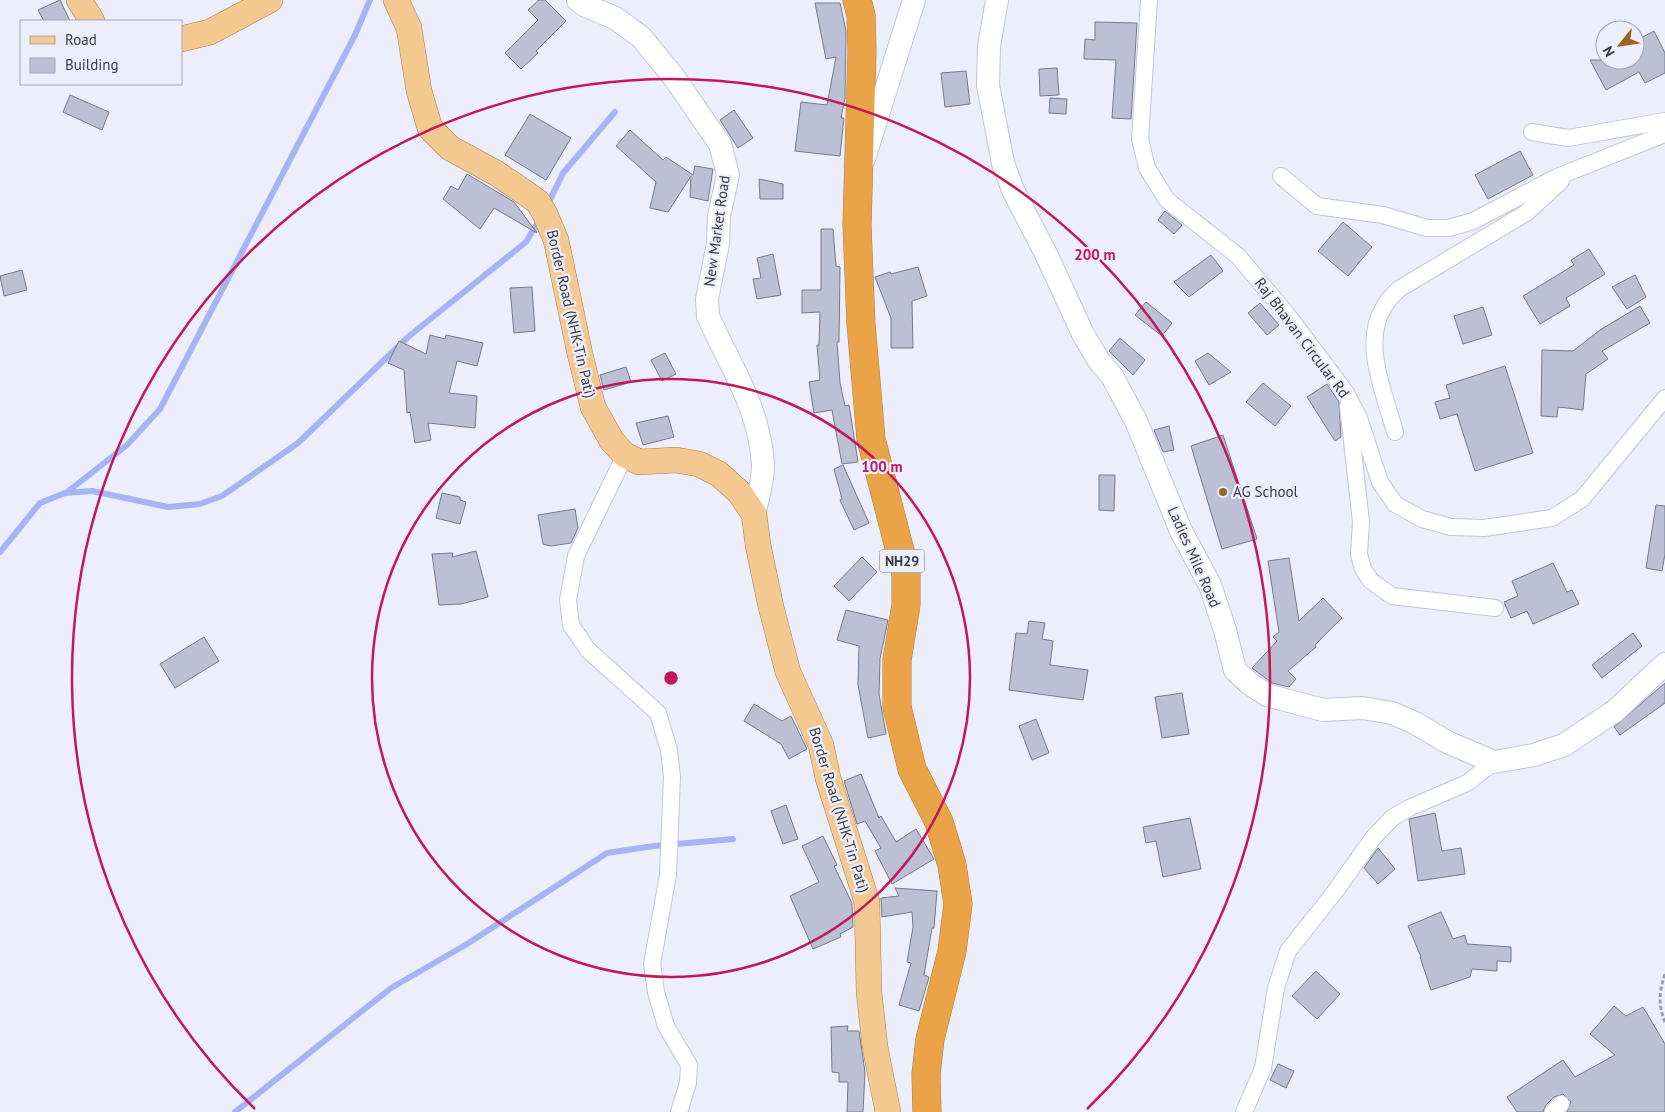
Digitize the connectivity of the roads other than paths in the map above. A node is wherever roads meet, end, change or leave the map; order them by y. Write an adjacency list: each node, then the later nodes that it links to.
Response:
1 (79, 0): 9 (main road)
2 (270, 0): 10 (main road)
3 (396, 0): 20 (main road, Border Road (NHK-Tin Pati))
4 (578, 0): 21 (street, New Market Road)
5 (857, 0): 16 (highway, NH29)
6 (914, 0): 16 (street)
7 (997, 0): 24 (street, Ladies Mile Road)
8 (1149, 0): 17 (street, Raj Bhavan Circular Rd)
9 (91, 20)
10 (182, 39)
11 (1665, 121): 12 (street)
12 (1532, 132)
13 (1665, 134): 14 (street)
14 (1574, 170): 15 (street); 19 (street)
15 (1282, 176)
16 (858, 177): 27 (highway, NH29)
17 (1346, 393): 18 (street, Raj Bhavan Circular Rd); 22 (street)
18 (1665, 398)
19 (1395, 432)
20 (624, 454): 21 (main road, Border Road (NHK-Tin Pati)); 25 (street)
21 (754, 514): 26 (main road, Border Road (NHK-Tin Pati))
22 (1495, 608)
23 (1665, 664): 24 (street)
24 (1494, 762): 28 (street)
25 (679, 1112)
26 (888, 1112)
27 (927, 1112)
28 (1244, 1112)

